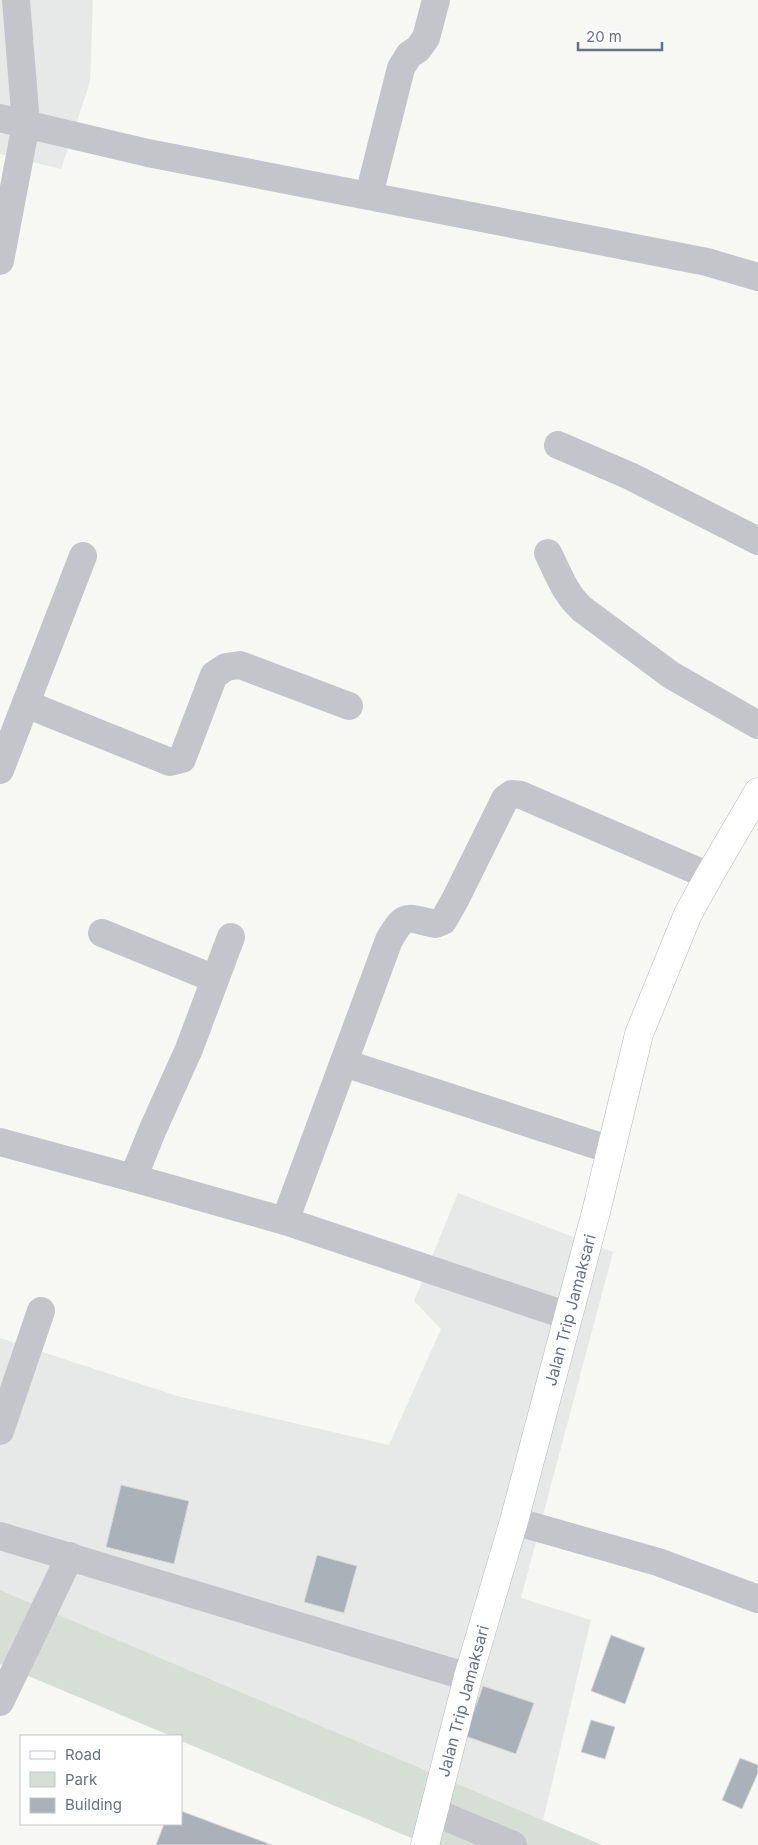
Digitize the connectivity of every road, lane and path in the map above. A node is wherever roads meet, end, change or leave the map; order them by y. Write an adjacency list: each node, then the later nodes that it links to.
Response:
1 (16, 0): 4 (street)
2 (436, 0): 5 (street)
3 (0, 118): 4 (street)
4 (26, 124): 5 (street); 6 (street)
5 (369, 196): 7 (street)
6 (0, 261)
7 (758, 277)
8 (558, 445): 9 (street)
9 (758, 542)
10 (548, 553): 14 (street)
11 (83, 556): 12 (street)
12 (26, 704): 13 (street); 15 (street)
13 (349, 706)
14 (758, 725)
15 (0, 770)
16 (758, 792): 17 (main road, Jalan Trip Jamaksari)
17 (709, 876): 21 (street); 23 (main road, Jalan Trip Jamaksari)
18 (102, 933): 20 (street)
19 (231, 937): 20 (street)
20 (215, 979): 24 (street)
21 (344, 1063): 23 (street); 25 (street)
22 (0, 1142): 24 (street)
23 (610, 1154): 27 (main road, Jalan Trip Jamaksari)
24 (133, 1178): 25 (street)
25 (285, 1221): 27 (street)
26 (41, 1311): 28 (street)
27 (568, 1316): 29 (main road, Jalan Trip Jamaksari)
28 (0, 1431)
29 (514, 1521): 32 (street); 33 (main road, Jalan Trip Jamaksari)
30 (0, 1538): 31 (street)
31 (63, 1555): 33 (street); 34 (street)
32 (758, 1599)
33 (468, 1678): 35 (main road, Jalan Trip Jamaksari)
34 (0, 1702)
35 (434, 1812): 36 (main road, Jalan Trip Jamaksari); 37 (street)
36 (426, 1845)
37 (514, 1845)

